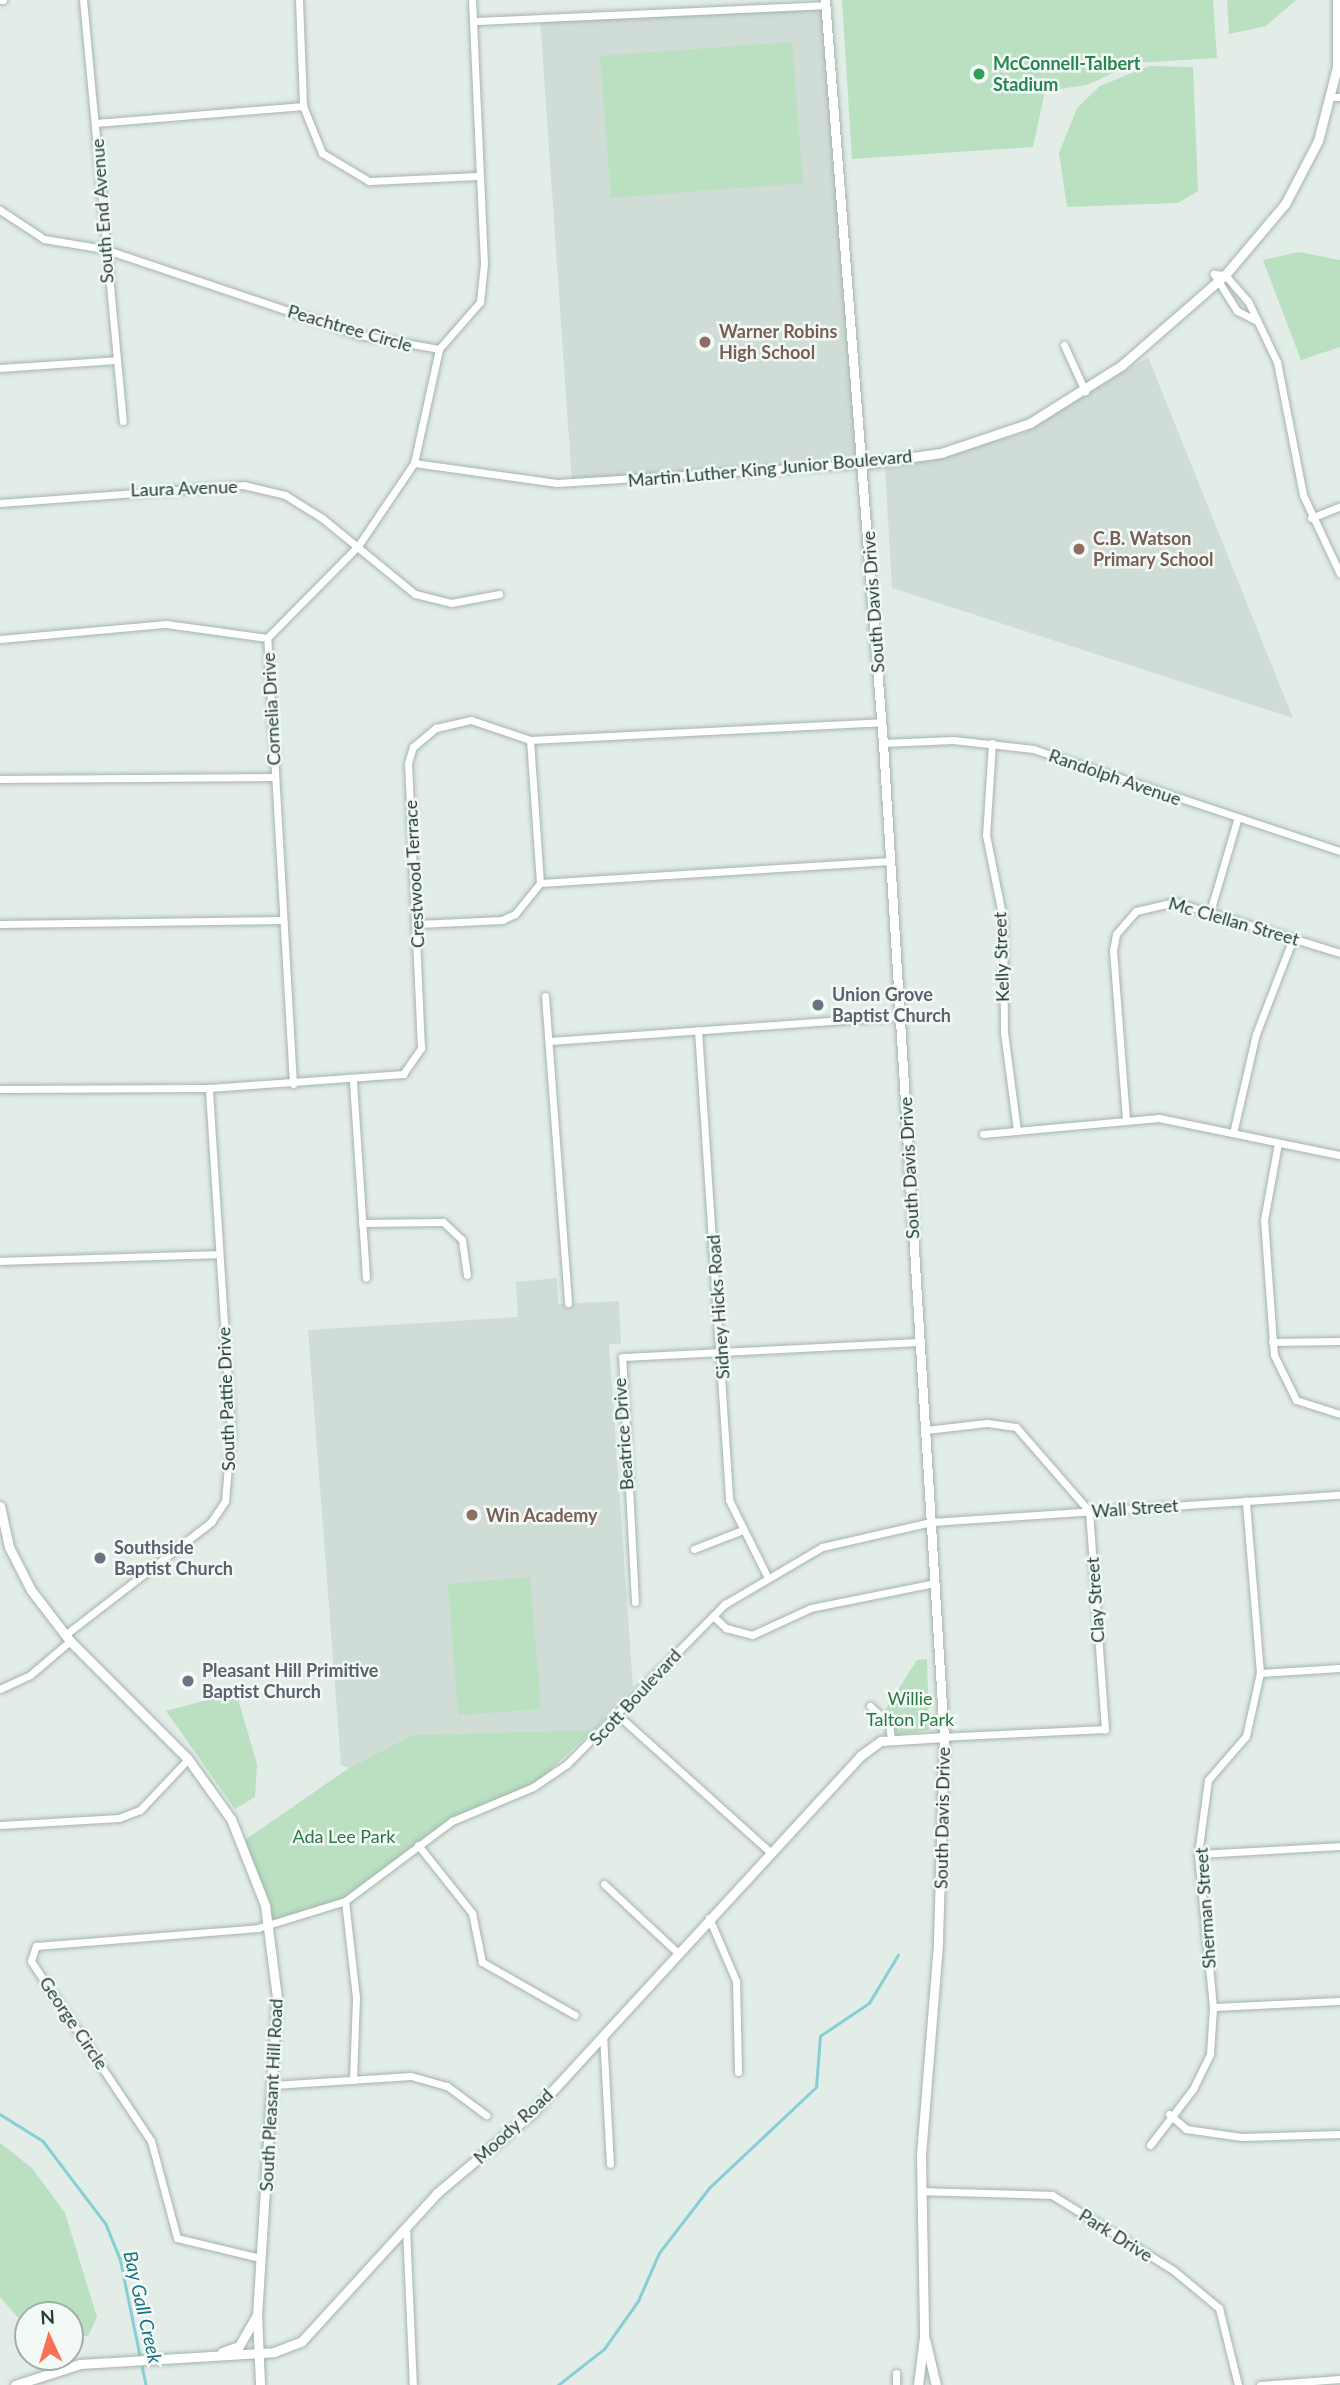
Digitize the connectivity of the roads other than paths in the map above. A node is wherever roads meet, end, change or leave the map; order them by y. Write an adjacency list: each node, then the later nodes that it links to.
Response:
1 (83, 0): 9 (street, South End Avenue)
2 (299, 0): 8 (street)
3 (472, 0): 6 (street)
4 (1337, 0): 7 (street, Martin Luther King Junior Boulevard)
5 (825, 2): 6 (street); 23 (street, South Davis Drive)
6 (475, 21): 10 (street)
7 (1336, 97): 13 (street, Martin Luther King Junior Boulevard)
8 (303, 107): 9 (street); 10 (street)
9 (96, 123): 12 (street, South End Avenue)
10 (479, 176): 17 (street)
11 (0, 210): 12 (street, Peachtree Circle)
12 (104, 248): 17 (street, Peachtree Circle); 18 (street, South End Avenue)
13 (1225, 275): 14 (street, Martin Luther King Junior Boulevard); 15 (street)
14 (1215, 284): 15 (street); 20 (street, Martin Luther King Junior Boulevard)
15 (1255, 320): 26 (street)
16 (1063, 345): 20 (street)
17 (439, 349): 22 (street, Cornelia Drive)
18 (116, 360): 19 (street); 21 (street, South End Avenue)
19 (0, 368)
20 (1086, 391): 23 (street, Martin Luther King Junior Boulevard)
21 (123, 421)
22 (414, 463): 23 (street, Martin Luther King Junior Boulevard); 27 (street, Cornelia Drive)
23 (863, 464): 32 (street, South Davis Drive)
24 (0, 503): 27 (street, Laura Avenue)
25 (1340, 506): 26 (street)
26 (1311, 518): 28 (street)
27 (358, 547): 29 (street, Laura Avenue); 30 (street, Cornelia Drive)
28 (1340, 574)
29 (499, 594)
30 (267, 638): 31 (street); 36 (street, Cornelia Drive)
31 (0, 639)
32 (882, 722): 33 (street, Crestwood Terrace); 34 (street, South Davis Drive)
33 (530, 740): 41 (street); 44 (street, Crestwood Terrace)
34 (883, 743): 35 (street, Randolph Avenue); 40 (street, South Davis Drive)
35 (992, 743): 38 (street, Randolph Avenue); 58 (street, Kelly Street)
36 (274, 777): 37 (street); 43 (street, Cornelia Drive)
37 (0, 779)
38 (1237, 820): 39 (street, Randolph Avenue); 42 (street)
39 (1340, 852)
40 (890, 860): 41 (street); 49 (street, South Davis Drive)
41 (540, 883): 44 (street)
42 (1210, 912): 46 (street, Mc Clellan Street); 56 (street, Mc Clellan Street)
43 (284, 920): 45 (street); 53 (street, Cornelia Drive)
44 (418, 923): 52 (street, Crestwood Terrace)
45 (0, 924)
46 (1293, 938): 47 (street, Mc Clellan Street); 57 (street)
47 (1340, 953)
48 (545, 996): 51 (street)
49 (900, 1016): 50 (street); 69 (street, South Davis Drive)
50 (698, 1031): 51 (street); 71 (street, Sidney Hicks Road)
51 (550, 1041): 67 (street)
52 (353, 1082): 53 (street, Crestwood Terrace); 62 (street)
53 (293, 1084): 55 (street, Crestwood Terrace)
54 (0, 1088): 55 (street, Crestwood Terrace)
55 (209, 1088): 63 (street, South Pattie Drive)
56 (1126, 1119): 57 (street); 58 (street)
57 (1234, 1129): 60 (street)
58 (1017, 1131): 59 (street)
59 (983, 1134)
60 (1278, 1143): 61 (street); 70 (street)
61 (1340, 1155)
62 (362, 1223): 65 (street); 66 (street)
63 (219, 1254): 64 (street); 85 (street, South Pattie Drive)
64 (0, 1261)
65 (467, 1275)
66 (366, 1278)
67 (568, 1303)
68 (1340, 1340): 70 (street)
69 (920, 1342): 71 (street, Beatrice Drive); 73 (street, South Davis Drive)
70 (1272, 1342): 72 (street)
71 (722, 1350): 79 (street, Sidney Hicks Road); 83 (street, Beatrice Drive)
72 (1340, 1414)
73 (926, 1430): 77 (street); 78 (street, South Davis Drive)
74 (1340, 1495): 75 (street, Wall Street)
75 (1245, 1501): 77 (street, Wall Street); 87 (street, Sherman Street)
76 (0, 1506): 85 (street, South Pleasant Hill Road)
77 (1088, 1511): 78 (street, Wall Street); 91 (street, Clay Street)
78 (931, 1522): 81 (street, Scott Boulevard); 82 (street, South Davis Drive)
79 (740, 1531): 80 (street); 81 (street, Sidney Hicks Road)
80 (694, 1549)
81 (766, 1574): 84 (street, Scott Boulevard)
82 (935, 1583): 84 (street); 91 (street, South Davis Drive)
83 (635, 1602)
84 (713, 1616): 90 (street, Scott Boulevard)
85 (68, 1638): 88 (street, South Pattie Drive); 93 (street, South Pleasant Hill Road)
86 (1340, 1668): 87 (street)
87 (1260, 1674): 98 (street, Sherman Street)
88 (0, 1689)
89 (870, 1706): 92 (street)
90 (620, 1717): 95 (street, Scott Boulevard); 97 (street)
91 (944, 1737): 92 (street, Moody Road); 116 (street, South Davis Drive)
92 (891, 1739): 97 (street, Moody Road)
93 (188, 1759): 94 (street); 102 (street, South Pleasant Hill Road)
94 (0, 1825)
95 (418, 1846): 100 (street, Scott Boulevard); 106 (street)
96 (1340, 1846): 98 (street)
97 (771, 1853): 101 (street, Moody Road)
98 (1198, 1854): 105 (street, Sherman Street)
99 (604, 1885): 103 (street)
100 (345, 1901): 102 (street, Scott Boulevard); 109 (street)
101 (709, 1918): 103 (street, Moody Road); 108 (street)
102 (270, 1926): 110 (street, South Pleasant Hill Road); 118 (street, George Circle)
103 (677, 1952): 107 (street, Moody Road)
104 (1340, 2001): 105 (street)
105 (1213, 2007): 111 (street, Sherman Street)
106 (575, 2015)
107 (603, 2034): 115 (street); 117 (street, Moody Road)
108 (738, 2073)
109 (352, 2080): 110 (street); 112 (street)
110 (275, 2085): 118 (street, South Pleasant Hill Road)
111 (1169, 2114): 113 (street); 114 (street, Sherman Street)
112 (486, 2115)
113 (1340, 2134)
114 (1150, 2145)
115 (610, 2164)
116 (922, 2191): 120 (street, South Davis Drive); 131 (street, Park Drive)
117 (406, 2227): 121 (street, Moody Road); 127 (street)
118 (260, 2258): 119 (street, South Pleasant Hill Road)
119 (257, 2315): 121 (street, South Pleasant Hill Road); 122 (street)
120 (924, 2337): 129 (street, South Davis Drive); 130 (street, South Davis Drive)
121 (256, 2354): 122 (street, Moody Road); 126 (street, South Pleasant Hill Road)
122 (211, 2356): 125 (street, Moody Road)
123 (896, 2373): 128 (street)
124 (1340, 2379): 132 (street)
125 (15, 2385)
126 (260, 2385)
127 (412, 2385)
128 (896, 2385)
129 (918, 2385)
130 (936, 2385)
131 (1238, 2385)
132 (1260, 2385)

